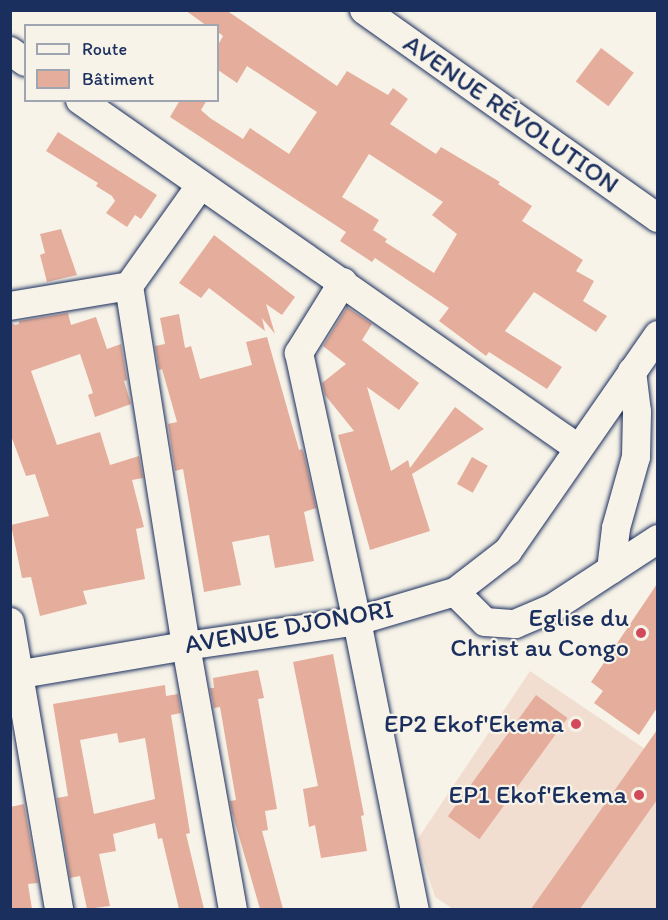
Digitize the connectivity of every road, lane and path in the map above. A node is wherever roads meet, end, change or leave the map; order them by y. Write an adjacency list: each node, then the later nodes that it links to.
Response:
1 (364, 10): 6 (street, AVENUE RÉVOLUTION)
2 (10, 51): 3 (street)
3 (24, 61)
4 (83, 102): 5 (street)
5 (200, 186): 7 (street); 8 (street)
6 (657, 218)
7 (343, 282): 12 (street); 16 (street)
8 (129, 286): 9 (street); 18 (street)
9 (10, 306)
10 (657, 335): 11 (street, AVENUE DJONORI)
11 (632, 371): 12 (street, AVENUE DJONORI); 14 (street)
12 (578, 448): 15 (street, AVENUE DJONORI)
13 (657, 539): 14 (street)
14 (611, 570): 15 (street)
15 (455, 591): 16 (street, AVENUE DJONORI)
16 (357, 621): 18 (street, AVENUE DJONORI); 22 (street)
17 (10, 622): 19 (street)
18 (186, 645): 19 (street, AVENUE DJONORI); 21 (street)
19 (16, 676): 20 (street)
20 (59, 909)
21 (233, 909)
22 (415, 909)

